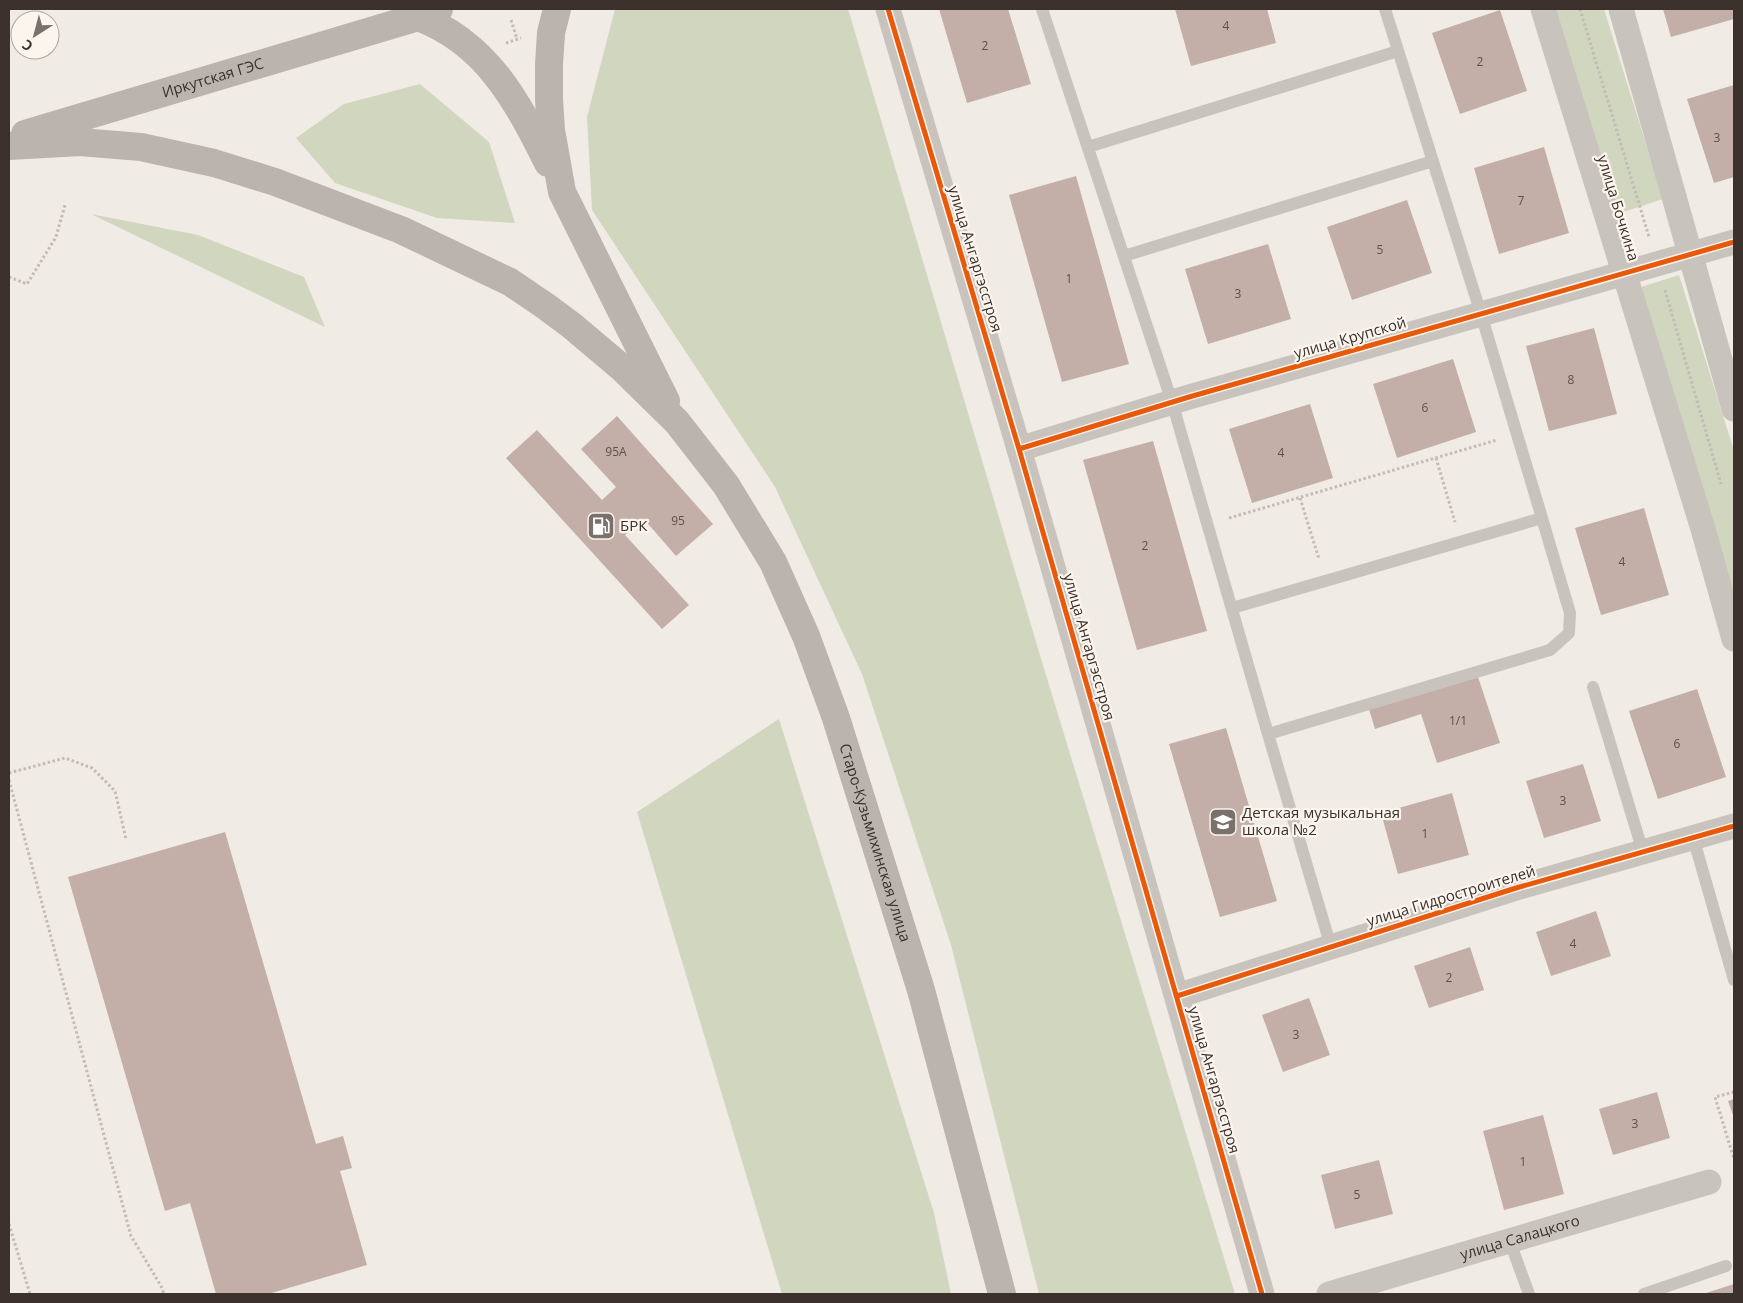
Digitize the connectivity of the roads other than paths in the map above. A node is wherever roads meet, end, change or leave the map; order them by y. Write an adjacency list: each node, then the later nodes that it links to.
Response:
1 (557, 9): 13 (main road)
2 (888, 9): 22 (street, улица Ангаргэсстроя)
3 (1042, 9): 11 (lane)
4 (1385, 9): 8 (lane)
5 (1543, 9): 17 (street, улица Бочкина)
6 (1621, 9): 16 (street)
7 (429, 13): 9 (main road, Иркутская ГЭС); 13 (main road)
8 (1398, 51): 11 (lane); 12 (lane)
9 (9, 138)
10 (9, 146): 21 (main road)
11 (1088, 147): 15 (lane)
12 (1433, 161): 15 (lane); 18 (lane)
13 (562, 192): 21 (main road)
14 (1734, 242): 16 (street, улица Крупской)
15 (1124, 256): 19 (lane)
16 (1690, 256): 17 (street, улица Крупской); 20 (street)
17 (1625, 273): 18 (street, улица Крупской); 25 (street, улица Бочкина)
18 (1481, 314): 19 (street, улица Крупской); 23 (lane)
19 (1172, 402): 22 (street, улица Крупской); 24 (lane)
20 (1734, 409)
21 (677, 422): 37 (main road, Старо-Кузьмихинская улица)
22 (1019, 449): 33 (street, улица Ангаргэсстроя)
23 (1542, 518): 24 (lane); 27 (lane)
24 (1232, 608): 27 (lane)
25 (1734, 639)
26 (1593, 687): 30 (lane)
27 (1268, 734): 31 (lane)
28 (1734, 826): 29 (street, улица Гидростроителей)
29 (1693, 837): 30 (street, улица Гидростроителей); 32 (lane)
30 (1643, 852): 31 (street, улица Гидростроителей)
31 (1331, 947): 33 (street, улица Гидростроителей)
32 (1734, 980)
33 (1177, 996): 38 (street, улица Ангаргэсстроя)
34 (1709, 1182): 35 (street, улица Салацкого)
35 (1510, 1242): 39 (street, улица Салацкого); 40 (lane)
36 (1726, 1266): 41 (lane)
37 (1002, 1294)
38 (1262, 1294)
39 (1329, 1294)
40 (1529, 1294)
41 (1644, 1294)

